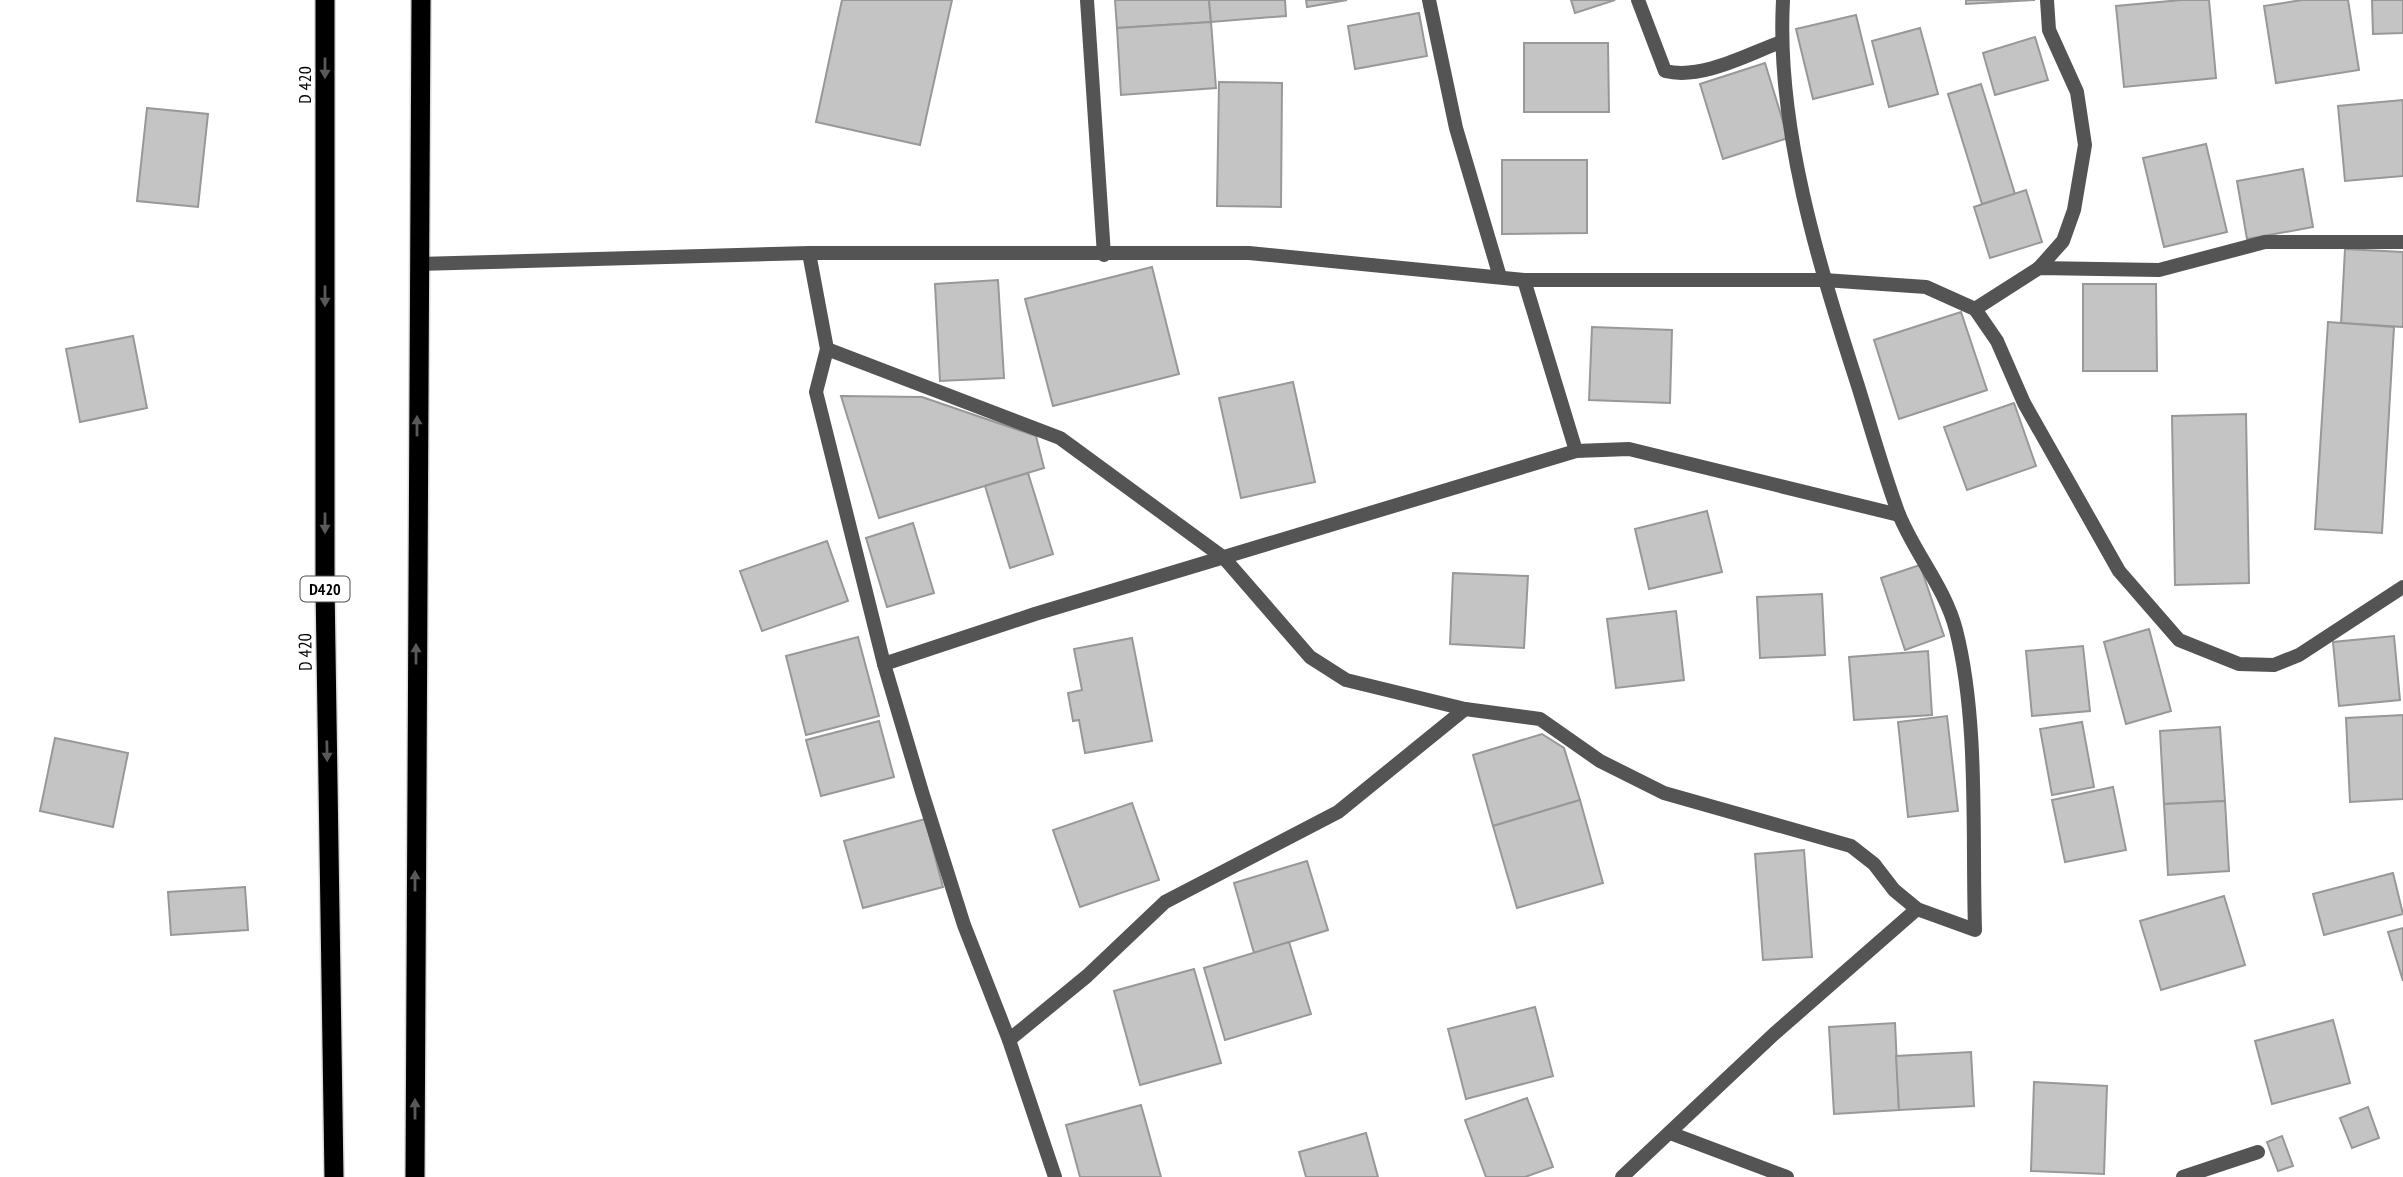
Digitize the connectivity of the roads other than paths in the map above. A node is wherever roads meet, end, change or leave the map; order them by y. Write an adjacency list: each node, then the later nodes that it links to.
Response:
1 (325, 0): 29 (highway, D 420 / D420, one-way to 29)
2 (421, 0): 12 (highway)
3 (1087, 0): 11 (street)
4 (1429, 0): 14 (street)
5 (1639, 0): 8 (street)
6 (1783, 0): 8 (street)
7 (2046, 0): 13 (street)
8 (1781, 42): 16 (street)
9 (2403, 242): 13 (street)
10 (809, 253): 11 (street); 12 (street); 18 (street)
11 (1104, 255): 14 (street)
12 (418, 264): 30 (highway, one-way to 12)
13 (2039, 268): 17 (street)
14 (1500, 277): 15 (street)
15 (1524, 280): 16 (street); 19 (street)
16 (1824, 280): 17 (street); 20 (street)
17 (1975, 309): 22 (street)
18 (828, 349): 21 (street); 23 (street)
19 (1576, 451): 20 (street); 21 (street)
20 (1899, 515): 25 (street)
21 (1224, 558): 23 (street); 24 (street)
22 (2403, 587)
23 (884, 664): 26 (street)
24 (1465, 709): 25 (street); 26 (street)
25 (1917, 909): 27 (street)
26 (1009, 1040): 31 (street)
27 (1670, 1133): 32 (street); 33 (street)
28 (2258, 1152): 34 (street)
29 (334, 1177)
30 (415, 1177)
31 (1055, 1177)
32 (1622, 1177)
33 (1787, 1177)
34 (2183, 1177)

